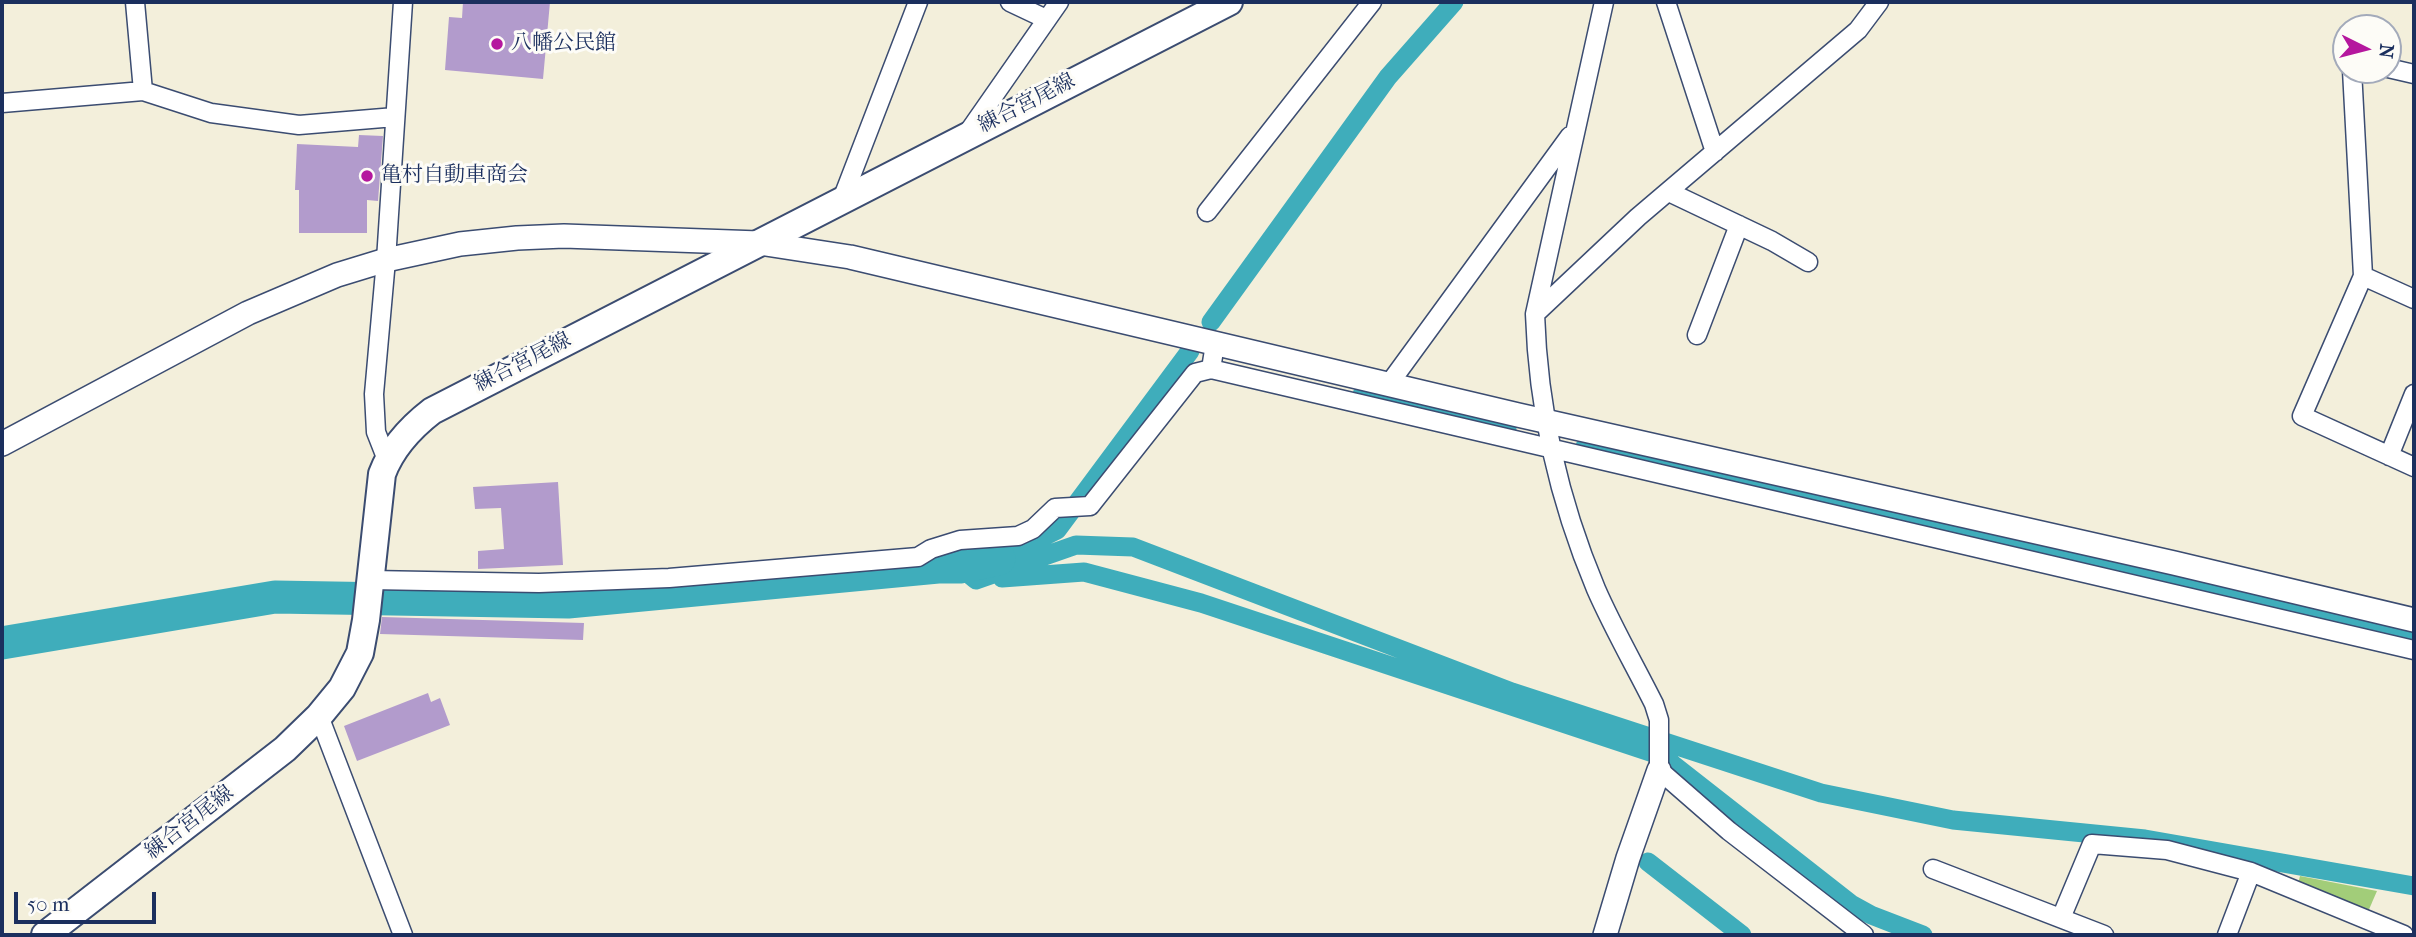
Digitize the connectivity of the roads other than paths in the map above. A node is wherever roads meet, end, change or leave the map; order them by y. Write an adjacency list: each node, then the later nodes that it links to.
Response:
1 (135, 2): 13 (street)
2 (403, 2): 15 (street)
3 (918, 2): 20 (street)
4 (1010, 2): 11 (street)
5 (1059, 2): 11 (street)
6 (1229, 2): 17 (main road, 練合宮尾線)
7 (1372, 2): 21 (street)
8 (1604, 2): 16 (street)
9 (1666, 2): 18 (street)
10 (1879, 2): 18 (street)
11 (1046, 19): 17 (street)
12 (2353, 84): 26 (street)
13 (143, 91): 14 (street); 15 (street)
14 (2, 103)
15 (395, 117): 24 (street)
16 (1575, 129): 28 (street); 32 (street)
17 (967, 134): 20 (main road, 練合宮尾線)
18 (1715, 152): 19 (street)
19 (1669, 192): 22 (street); 28 (street)
20 (841, 202): 23 (main road, 練合宮尾線)
21 (1207, 212)
22 (1740, 225): 25 (street); 29 (street)
23 (759, 243): 24 (street); 30 (street); 38 (main road, 練合宮尾線)
24 (386, 260): 35 (street); 38 (street)
25 (1808, 262)
26 (2363, 276): 27 (street); 37 (street)
27 (2414, 299)
28 (1535, 314): 34 (street)
29 (1697, 335)
30 (1215, 344): 31 (street); 32 (street)
31 (1211, 369): 36 (street); 40 (street)
32 (1389, 384): 34 (street)
33 (2414, 394): 37 (street)
34 (1545, 421): 36 (street); 41 (street)
35 (2, 444)
36 (1552, 449): 41 (street); 45 (street)
37 (2389, 456): 39 (street)
38 (387, 460): 40 (main road, 練合宮尾線)
39 (2414, 467)
40 (371, 580): 44 (main road, 練合宮尾線)
41 (2341, 619): 42 (street); 43 (street)
42 (2414, 620)
43 (2414, 650)
44 (319, 716): 49 (main road, 練合宮尾線); 50 (street)
45 (1659, 766): 51 (street); 52 (street)
46 (1933, 869): 48 (street)
47 (2250, 872): 48 (street); 54 (street); 55 (street)
48 (2061, 918): 53 (street)
49 (45, 935)
50 (403, 935)
51 (1605, 935)
52 (1864, 935)
53 (2104, 935)
54 (2227, 935)
55 (2404, 935)

